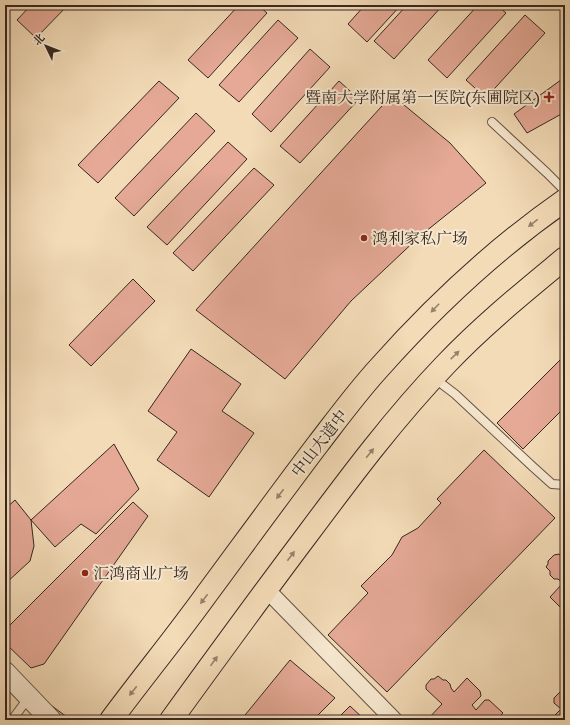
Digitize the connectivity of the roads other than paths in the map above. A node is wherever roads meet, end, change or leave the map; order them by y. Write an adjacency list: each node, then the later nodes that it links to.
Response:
1 (492, 122): 2 (lane)
2 (565, 191)
3 (565, 200): 12 (highway, 中山大道中, one-way to 12)
4 (565, 258): 5 (highway, one-way to 4)
5 (434, 377): 6 (lane); 7 (highway, one-way to 5)
6 (565, 485)
7 (266, 589): 13 (highway, one-way to 7); 14 (street)
8 (5, 672): 9 (street)
9 (29, 697): 10 (lane); 11 (street)
10 (12, 720)
11 (51, 720)
12 (111, 720)
13 (171, 720)
14 (394, 720)

